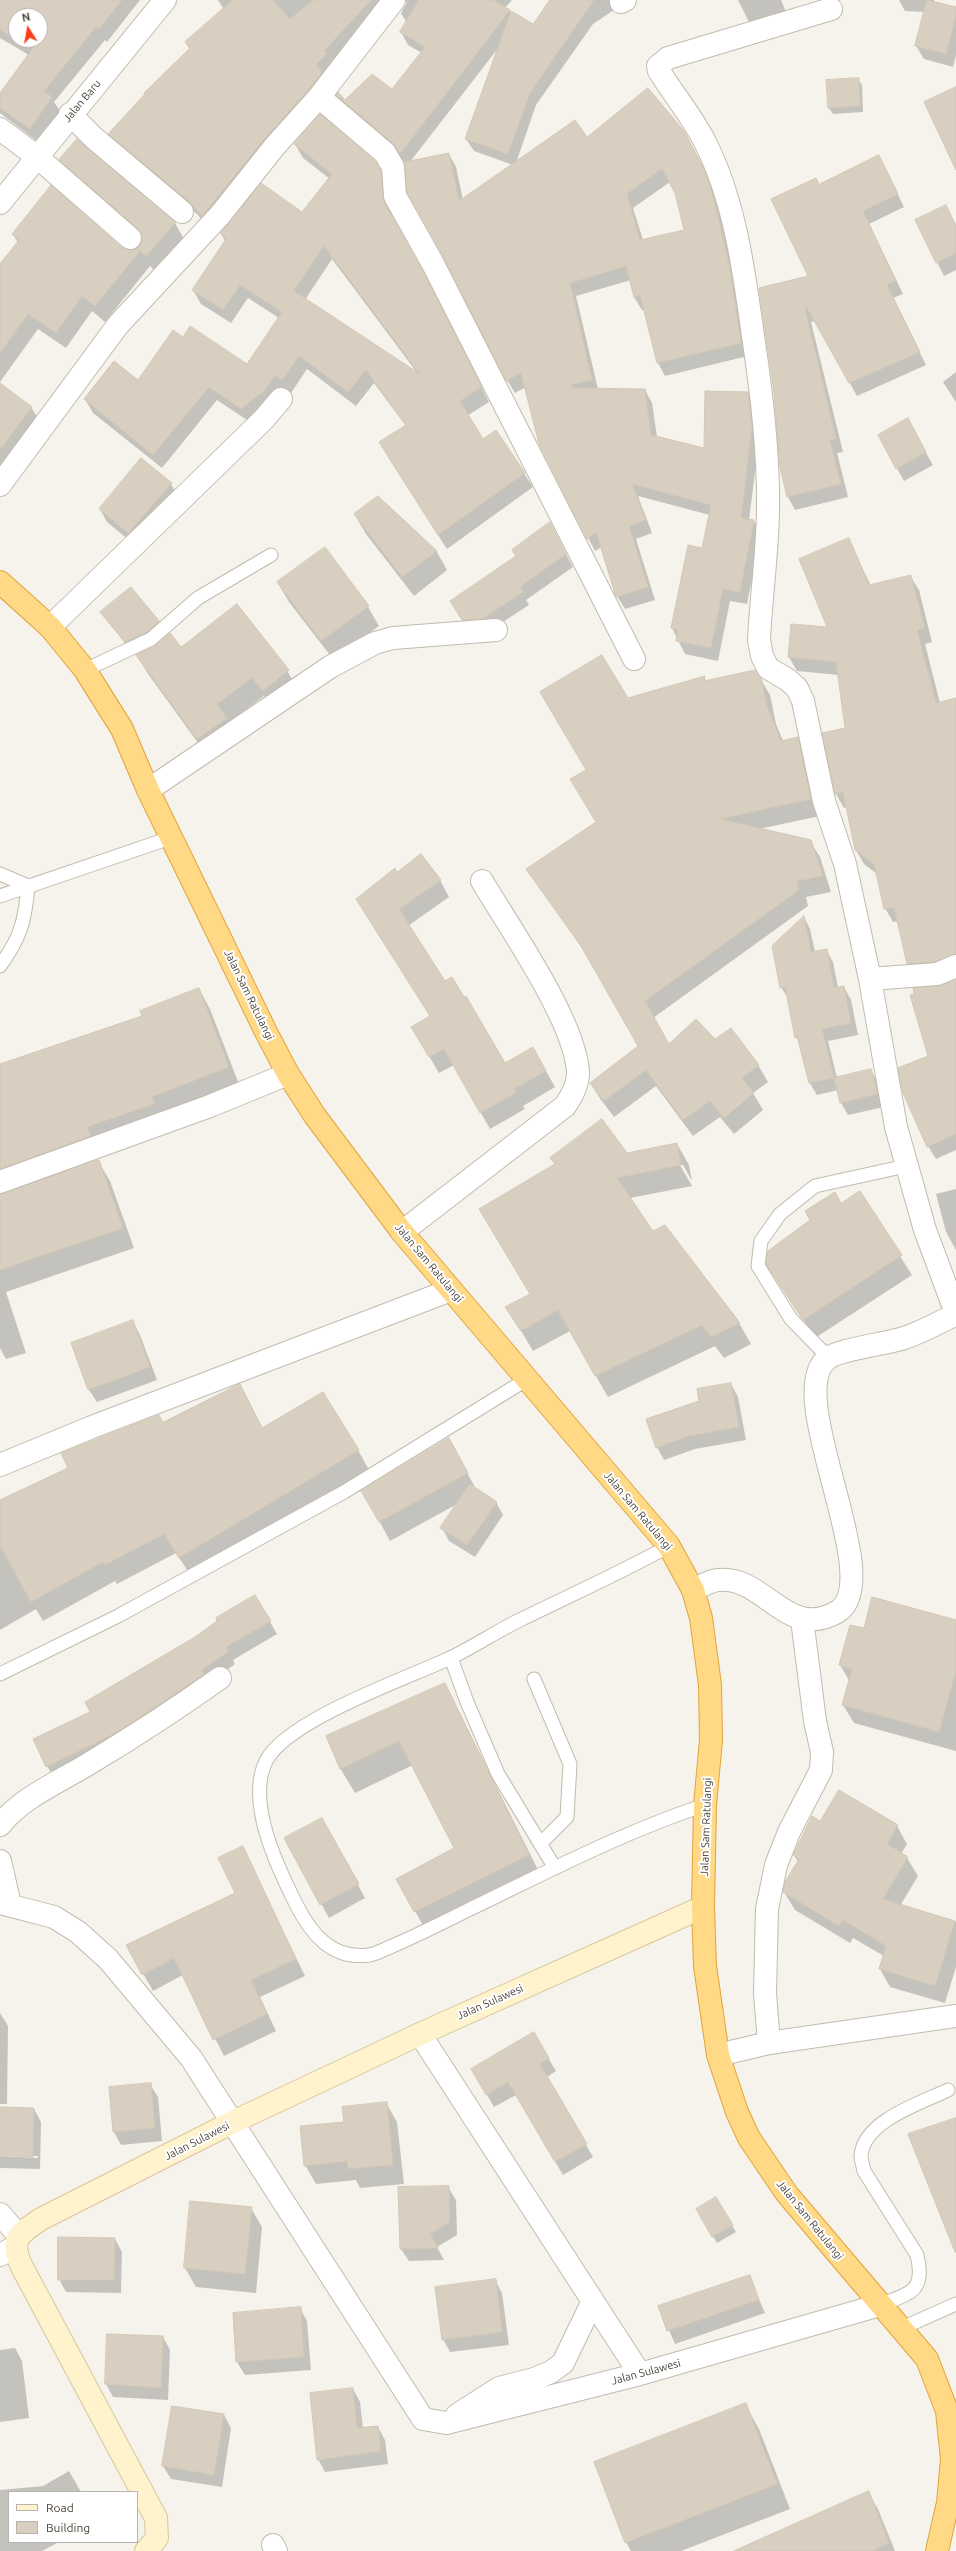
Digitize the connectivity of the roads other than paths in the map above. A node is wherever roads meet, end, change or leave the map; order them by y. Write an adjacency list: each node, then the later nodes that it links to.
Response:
1 (165, 0): 5 (street, Jalan Baru)
2 (394, 0): 4 (street)
3 (831, 9): 27 (street)
4 (319, 97): 12 (street); 17 (street)
5 (70, 114): 7 (street, Jalan Baru); 9 (street)
6 (0, 128): 7 (street)
7 (36, 156): 8 (street, Jalan Baru); 10 (street)
8 (0, 203)
9 (182, 212)
10 (130, 238)
11 (281, 399): 15 (street)
12 (0, 485)
13 (271, 555): 18 (lane)
14 (0, 582): 15 (highway, Jalan Sam Ratulangi)
15 (50, 627): 18 (highway, Jalan Sam Ratulangi)
16 (496, 630): 19 (street)
17 (634, 659)
18 (85, 670): 19 (highway, Jalan Sam Ratulangi)
19 (148, 790): 20 (highway, Jalan Sam Ratulangi)
20 (173, 837): 23 (lane); 28 (highway, Jalan Sam Ratulangi)
21 (0, 874): 23 (lane)
22 (482, 881): 31 (street)
23 (28, 886): 24 (lane); 25 (lane)
24 (0, 896)
25 (0, 966)
26 (956, 966): 27 (street)
27 (870, 979): 29 (street)
28 (288, 1074): 30 (street); 31 (highway, Jalan Sam Ratulangi)
29 (906, 1166): 33 (street); 34 (lane)
30 (0, 1182)
31 (402, 1232): 32 (highway, Jalan Sam Ratulangi)
32 (451, 1290): 35 (highway, Jalan Sam Ratulangi); 36 (street)
33 (956, 1313): 34 (street)
34 (828, 1357): 39 (street)
35 (529, 1378): 37 (highway, Jalan Sam Ratulangi); 41 (lane)
36 (0, 1465)
37 (669, 1546): 38 (highway, Jalan Sam Ratulangi); 40 (lane)
38 (693, 1590): 39 (street); 44 (highway, Jalan Sam Ratulangi)
39 (802, 1619): 53 (street)
40 (451, 1658): 46 (lane); 48 (lane)
41 (0, 1674)
42 (220, 1678): 45 (street)
43 (534, 1679): 46 (lane)
44 (705, 1806): 48 (lane); 50 (highway, Jalan Sam Ratulangi)
45 (0, 1825)
46 (540, 1844): 48 (lane)
47 (0, 1861): 49 (street)
48 (555, 1868)
49 (5, 1904): 56 (street, Jalan Sulawesi)
50 (703, 1907): 52 (main road, Jalan Sulawesi); 54 (highway, Jalan Sam Ratulangi)
51 (956, 2016): 53 (street)
52 (420, 2034): 56 (main road, Jalan Sulawesi); 59 (street)
53 (769, 2043): 54 (street)
54 (718, 2055): 61 (highway, Jalan Sam Ratulangi)
55 (948, 2090): 61 (lane)
56 (231, 2123): 58 (main road, Jalan Sulawesi); 64 (street, Jalan Sulawesi)
57 (0, 2214): 58 (street)
58 (11, 2246): 66 (main road)
59 (593, 2301): 63 (street); 64 (street)
60 (956, 2304): 62 (lane)
61 (880, 2305): 62 (highway, Jalan Sam Ratulangi); 63 (street, Jalan Sulawesi)
62 (902, 2328): 65 (highway, Jalan Sam Ratulangi)
63 (640, 2374): 64 (street, Jalan Sulawesi)
64 (446, 2423)
65 (952, 2502): 67 (highway, Jalan Sam Ratulangi)
66 (146, 2551)
67 (937, 2551)

